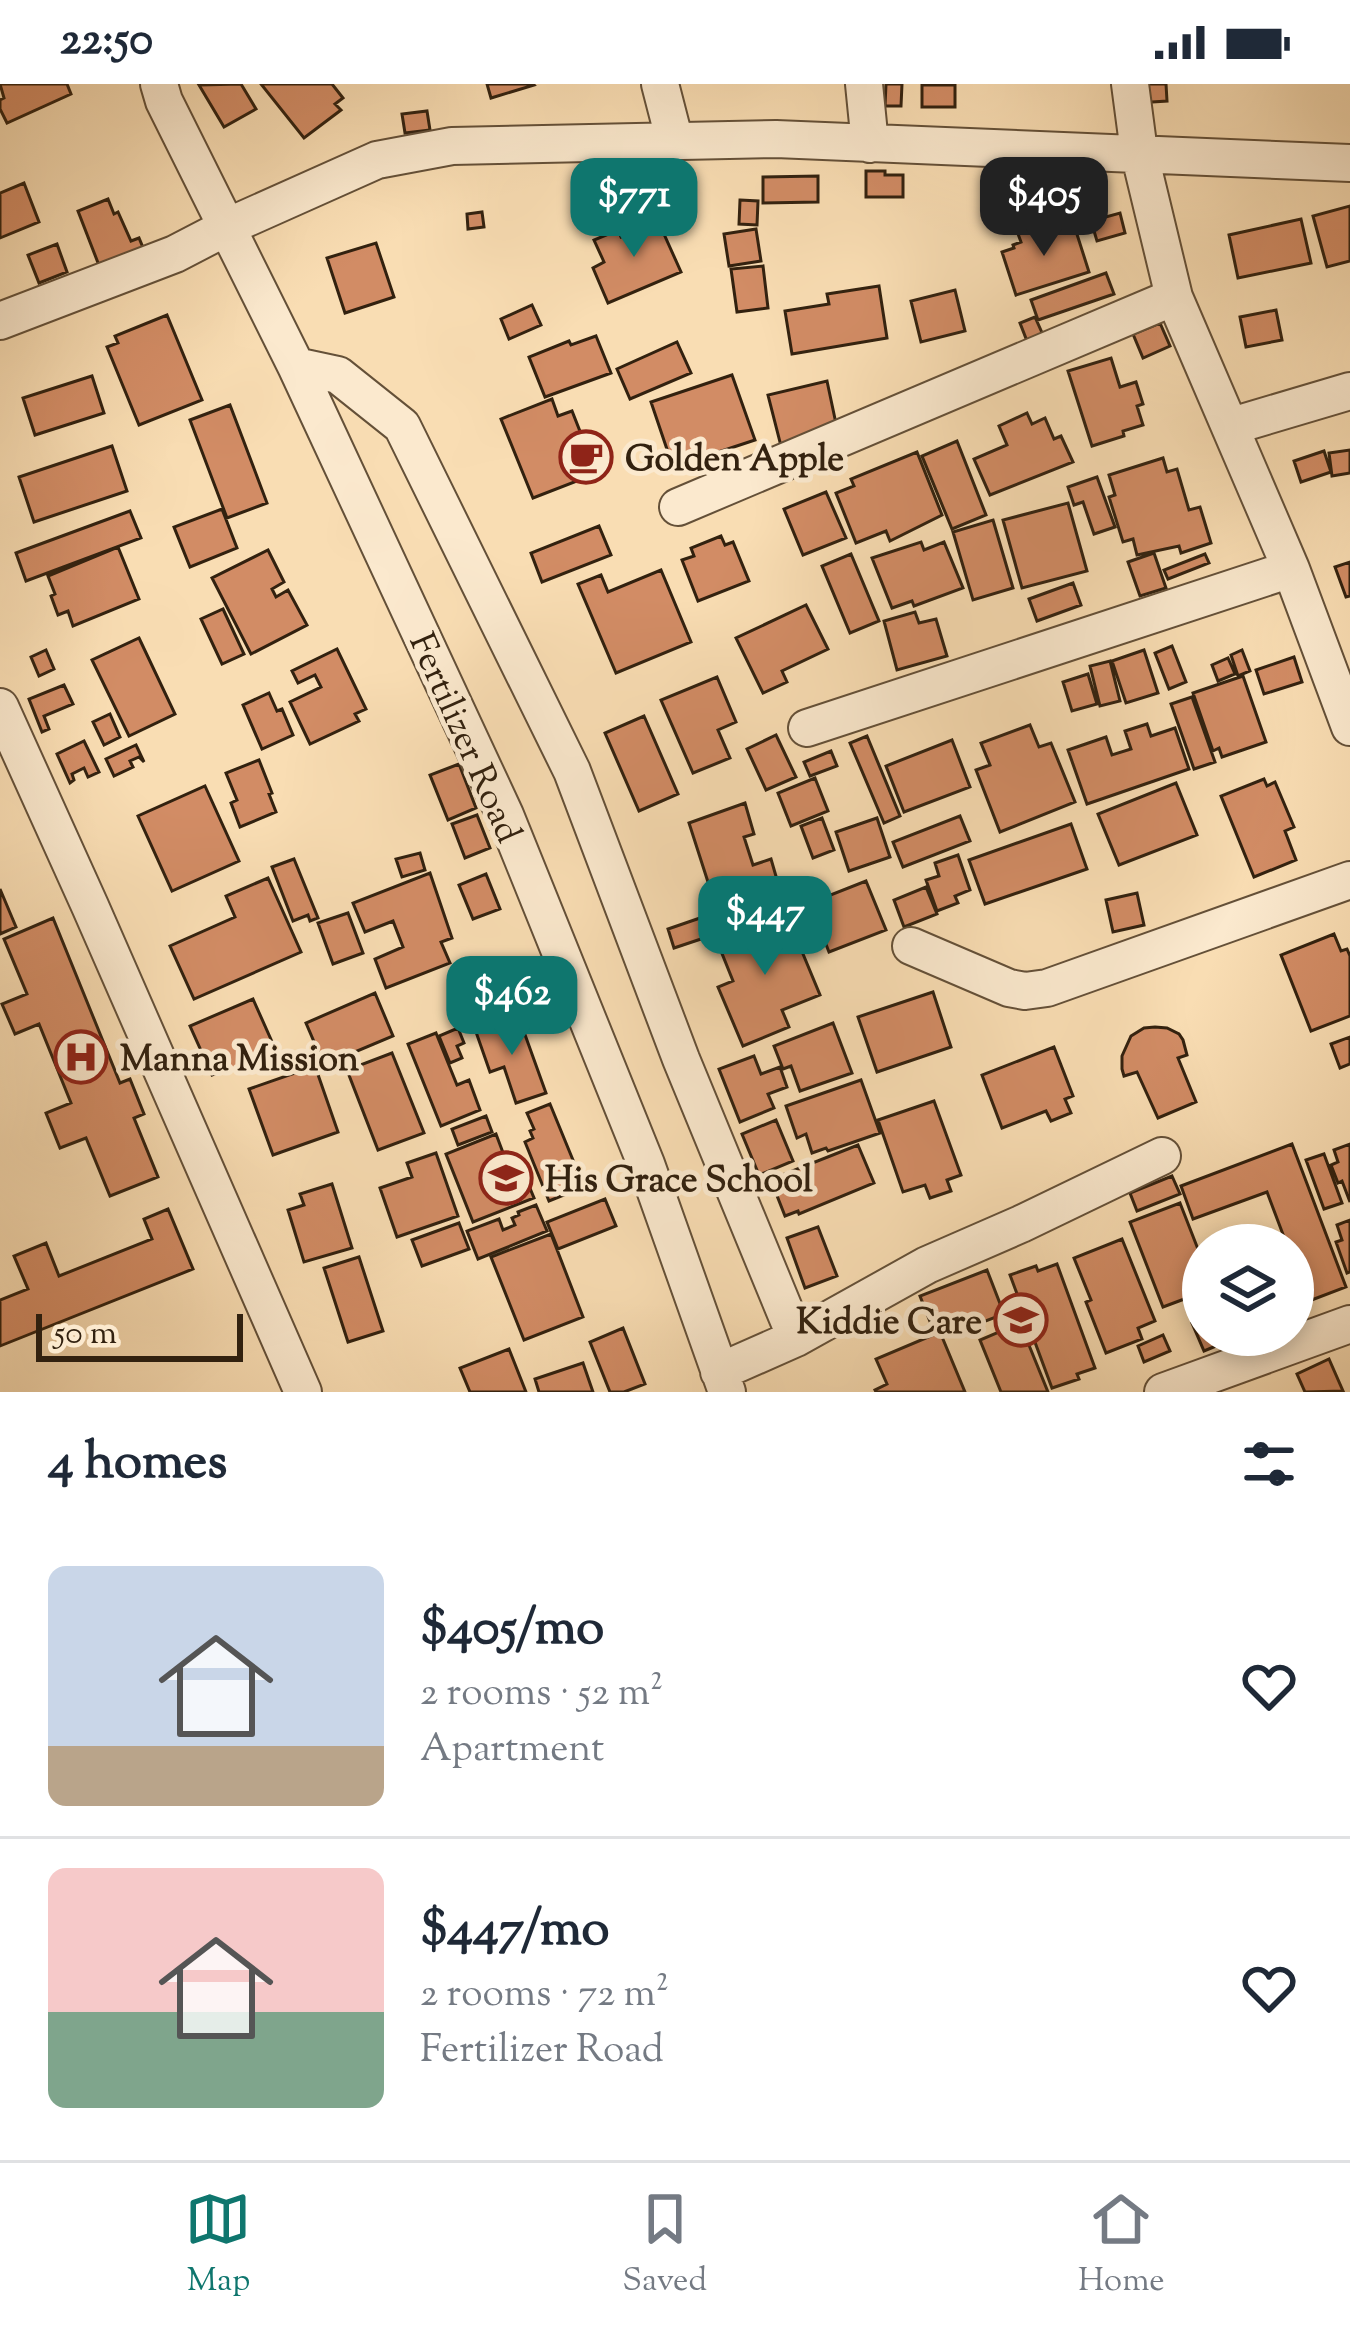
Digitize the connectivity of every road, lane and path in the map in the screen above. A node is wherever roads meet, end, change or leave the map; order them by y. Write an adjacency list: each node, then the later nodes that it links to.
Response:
1 (660, 84): 5 (street)
2 (864, 84): 6 (street)
3 (1130, 84): 7 (street)
4 (158, 90): 9 (street, Fertilizer Road)
5 (675, 142): 6 (street); 9 (street)
6 (870, 144): 7 (street)
7 (1139, 152): 8 (street); 10 (street)
8 (1350, 163)
9 (227, 227): 11 (street); 12 (street, Fertilizer Road)
10 (1174, 297): 14 (street); 15 (street)
11 (0, 320)
12 (296, 366): 24 (street); 25 (street, Fertilizer Road)
13 (1350, 392): 14 (street)
14 (1232, 426): 16 (street)
15 (678, 507)
16 (1291, 569): 18 (street); 19 (street)
17 (0, 707): 26 (street)
18 (1350, 727)
19 (807, 728)
20 (1350, 880): 21 (street)
21 (911, 946)
22 (1162, 1156): 24 (street)
23 (1350, 1324): 27 (street)
24 (796, 1338): 25 (street)
25 (723, 1382)
26 (303, 1392)
27 (1163, 1392)

